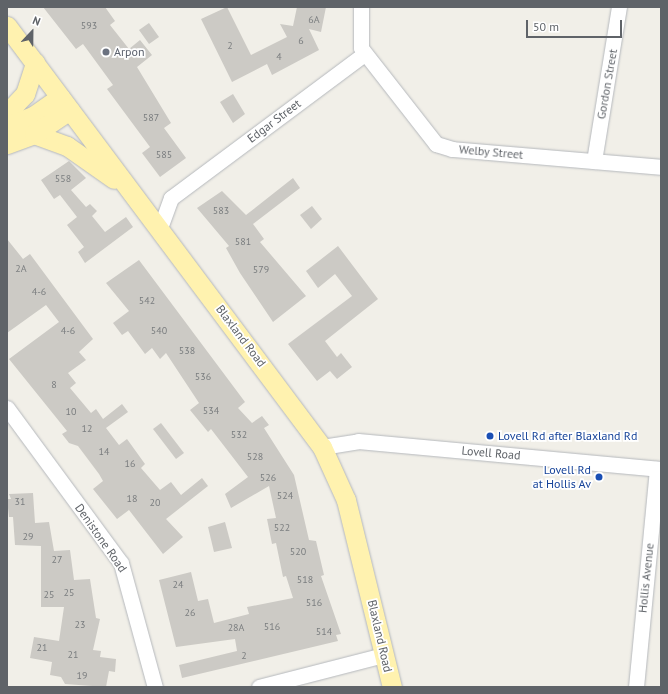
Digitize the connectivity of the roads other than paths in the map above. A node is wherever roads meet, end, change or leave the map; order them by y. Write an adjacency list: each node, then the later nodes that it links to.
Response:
1 (361, 7): 4 (street)
2 (620, 7): 11 (street, Gordon Street)
3 (7, 26): 5 (main road, Blaxland Road)
4 (364, 54): 11 (street, Welby Street); 14 (street, Edgar Street)
5 (35, 63): 6 (main road, Blaxland Road); 7 (main road)
6 (65, 103): 8 (main road); 9 (main road); 13 (main road, Blaxland Road)
7 (7, 113)
8 (7, 126)
9 (34, 134): 10 (main road); 13 (main road)
10 (7, 144)
11 (594, 161): 12 (street, Welby Street)
12 (661, 167)
13 (133, 192): 14 (main road, Blaxland Road)
14 (160, 228): 16 (main road, Blaxland Road)
15 (7, 408): 19 (street, Denistone Road)
16 (322, 447): 17 (street, Lovell Road); 18 (main road, Blaxland Road)
17 (659, 469): 22 (street, Hollis Avenue)
18 (384, 655): 20 (street); 21 (main road, Blaxland Road)
19 (155, 687)
20 (259, 687)
21 (392, 687)
22 (636, 687)

